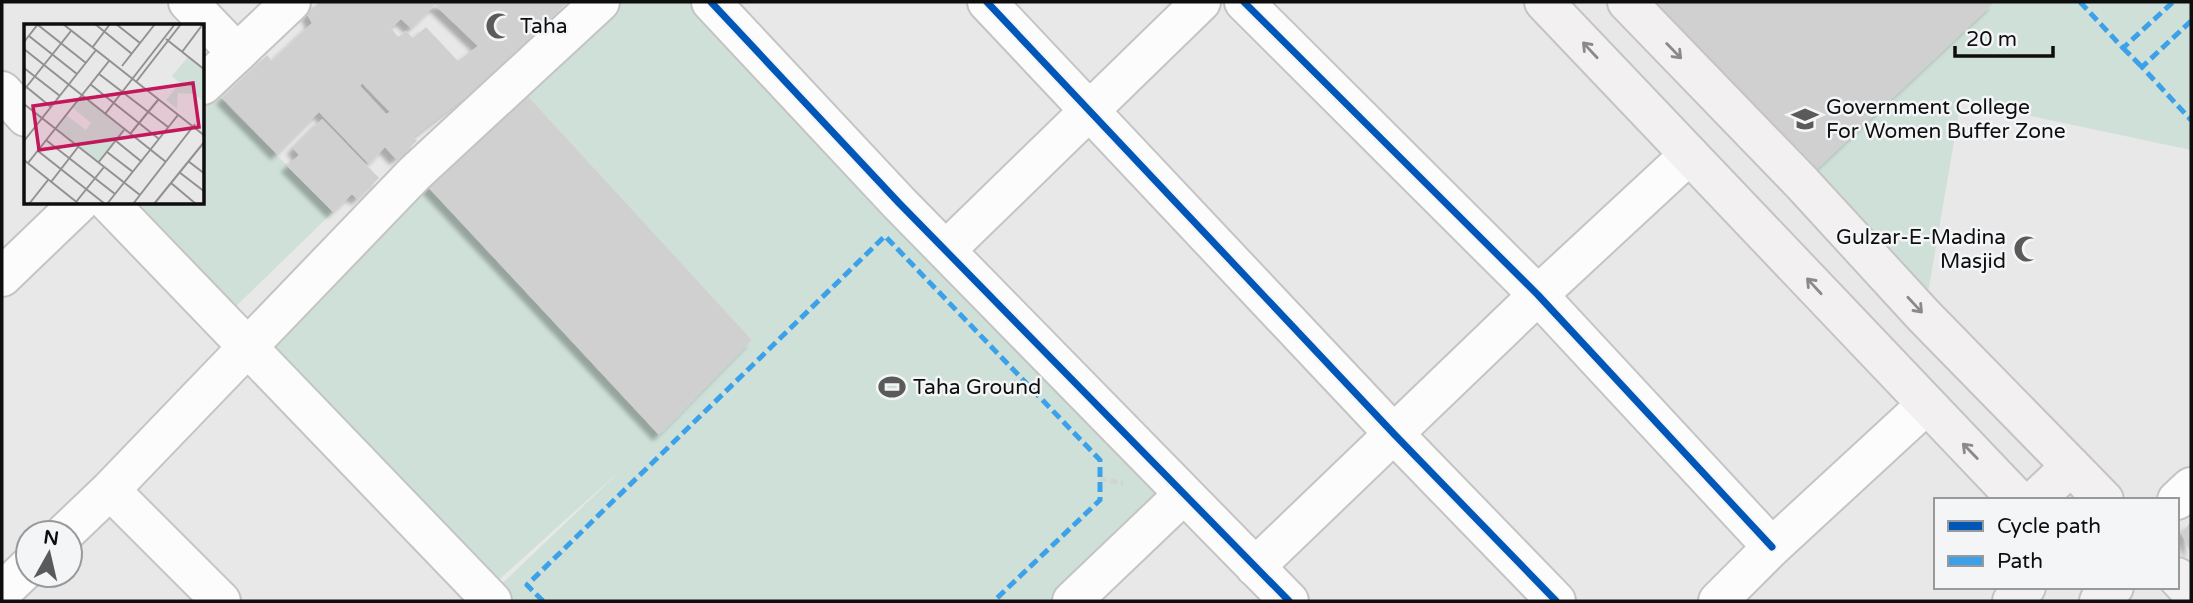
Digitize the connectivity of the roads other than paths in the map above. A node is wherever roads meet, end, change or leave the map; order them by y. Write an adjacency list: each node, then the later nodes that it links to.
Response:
1 (188, 2): 10 (street)
2 (291, 2): 10 (street)
3 (600, 2): 21 (street)
4 (711, 2): 18 (street)
5 (988, 2): 13 (street)
6 (1201, 2): 13 (street)
7 (1244, 2): 20 (street)
8 (1544, 2): 15 (main road, one-way to 8)
9 (1627, 2): 24 (main road, one-way to 24)
10 (237, 53): 11 (street)
11 (205, 83)
12 (2, 91): 14 (street)
13 (1090, 109): 18 (street); 23 (street)
14 (24, 115)
15 (1689, 155): 20 (street); 22 (main road, one-way to 15)
16 (77, 205): 19 (street)
17 (111, 205): 21 (street)
18 (946, 250): 26 (street)
19 (2, 277)
20 (1538, 295): 23 (street); 31 (street)
21 (248, 345): 25 (street); 36 (street)
22 (1926, 405): 27 (main road, one-way to 22); 31 (street)
23 (1394, 434): 32 (street); 39 (street)
24 (2071, 466): 28 (main road); 29 (main road)
25 (110, 490): 30 (street); 35 (street)
26 (1183, 495): 32 (street); 37 (street)
27 (2016, 498)
28 (2037, 498)
29 (2102, 498)
30 (80, 519)
31 (1772, 547): 40 (street)
32 (1255, 567): 38 (street)
33 (2179, 579): 34 (main road)
34 (2191, 592)
35 (221, 601)
36 (492, 601)
37 (1072, 601)
38 (1289, 601)
39 (1556, 601)
40 (1718, 601)

